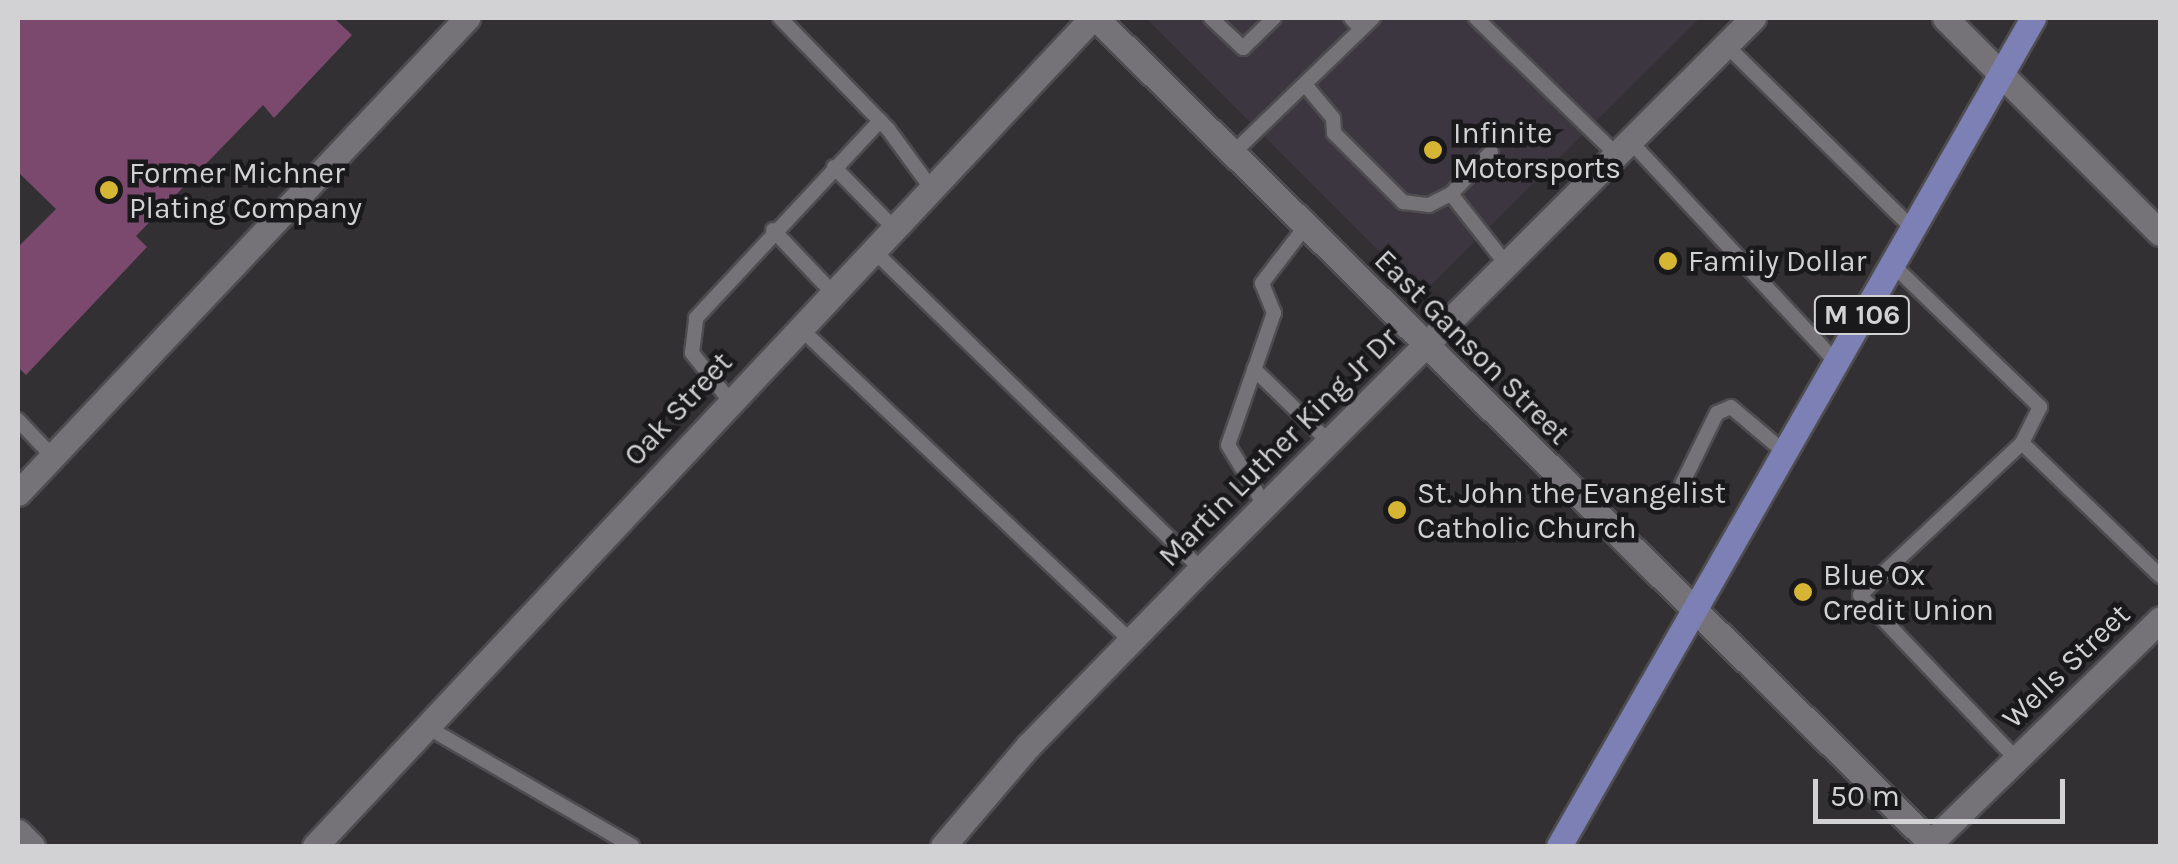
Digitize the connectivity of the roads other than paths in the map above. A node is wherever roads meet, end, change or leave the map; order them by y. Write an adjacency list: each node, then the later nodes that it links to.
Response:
1 (467, 18): 40 (street)
2 (780, 18): 15 (lane)
3 (1094, 18): 18 (street, East Ganson Street); 20 (street, Oak Street)
4 (1211, 18): 5 (lane)
5 (1274, 18)
6 (1373, 18): 11 (lane)
7 (1476, 18): 16 (lane)
8 (1753, 18): 12 (street, Martin Luther King Jr Dr)
9 (1945, 18): 13 (street)
10 (2032, 18): 13 (main road, M 106)
11 (1356, 23): 14 (lane)
12 (1726, 45): 16 (street, Martin Luther King Jr Dr); 24 (lane)
13 (2002, 74): 24 (main road, M 106); 26 (street)
14 (1307, 86): 18 (lane); 21 (lane)
15 (880, 121): 19 (lane); 20 (lane)
16 (1623, 148): 28 (street, Martin Luther King Jr Dr); 33 (lane)
17 (1491, 152): 21 (lane)
18 (1232, 154): 22 (street, East Ganson Street)
19 (834, 167): 23 (lane); 25 (lane)
20 (931, 188): 23 (street, Oak Street)
21 (1451, 194): 28 (lane)
22 (1305, 227): 32 (street, East Ganson Street); 34 (lane)
23 (894, 228): 27 (street, Oak Street)
24 (1912, 228): 29 (main road, M 106)
25 (773, 230): 30 (lane); 35 (lane)
26 (2160, 233)
27 (872, 250): 30 (street, Oak Street); 44 (lane)
28 (1506, 264): 32 (street, Martin Luther King Jr Dr)
29 (1892, 264): 33 (main road, M 106); 38 (lane)
30 (832, 292): 31 (street, Oak Street)
31 (800, 327): 35 (street, Oak Street); 48 (lane)
32 (1424, 346): 37 (street, Martin Luther King Jr Dr); 46 (street, East Ganson Street)
33 (1835, 361): 39 (main road, M 106)
34 (1254, 369): 37 (lane); 43 (lane)
35 (730, 401): 49 (street, Oak Street)
36 (18, 420): 40 (lane)
37 (1329, 442): 43 (street, Martin Luther King Jr Dr)
38 (2022, 443): 45 (lane); 50 (lane)
39 (1782, 451): 41 (lane); 46 (main road, M 106)
40 (52, 456): 42 (street)
41 (1682, 484)
42 (18, 492)
43 (1265, 506): 44 (street, Martin Luther King Jr Dr)
44 (1201, 569): 48 (street, Martin Luther King Jr Dr)
45 (2160, 576)
46 (1695, 616): 52 (street, East Ganson Street); 57 (main road, M 106)
47 (2160, 620): 50 (street, Wells Street)
48 (1131, 642): 56 (street, Martin Luther King Jr Dr)
49 (427, 727): 54 (street, Oak Street); 55 (lane)
50 (2016, 760): 52 (street, Wells Street)
51 (18, 832): 53 (street)
52 (1932, 845)
53 (32, 846)
54 (315, 846)
55 (632, 846)
56 (943, 846)
57 (1558, 846)

